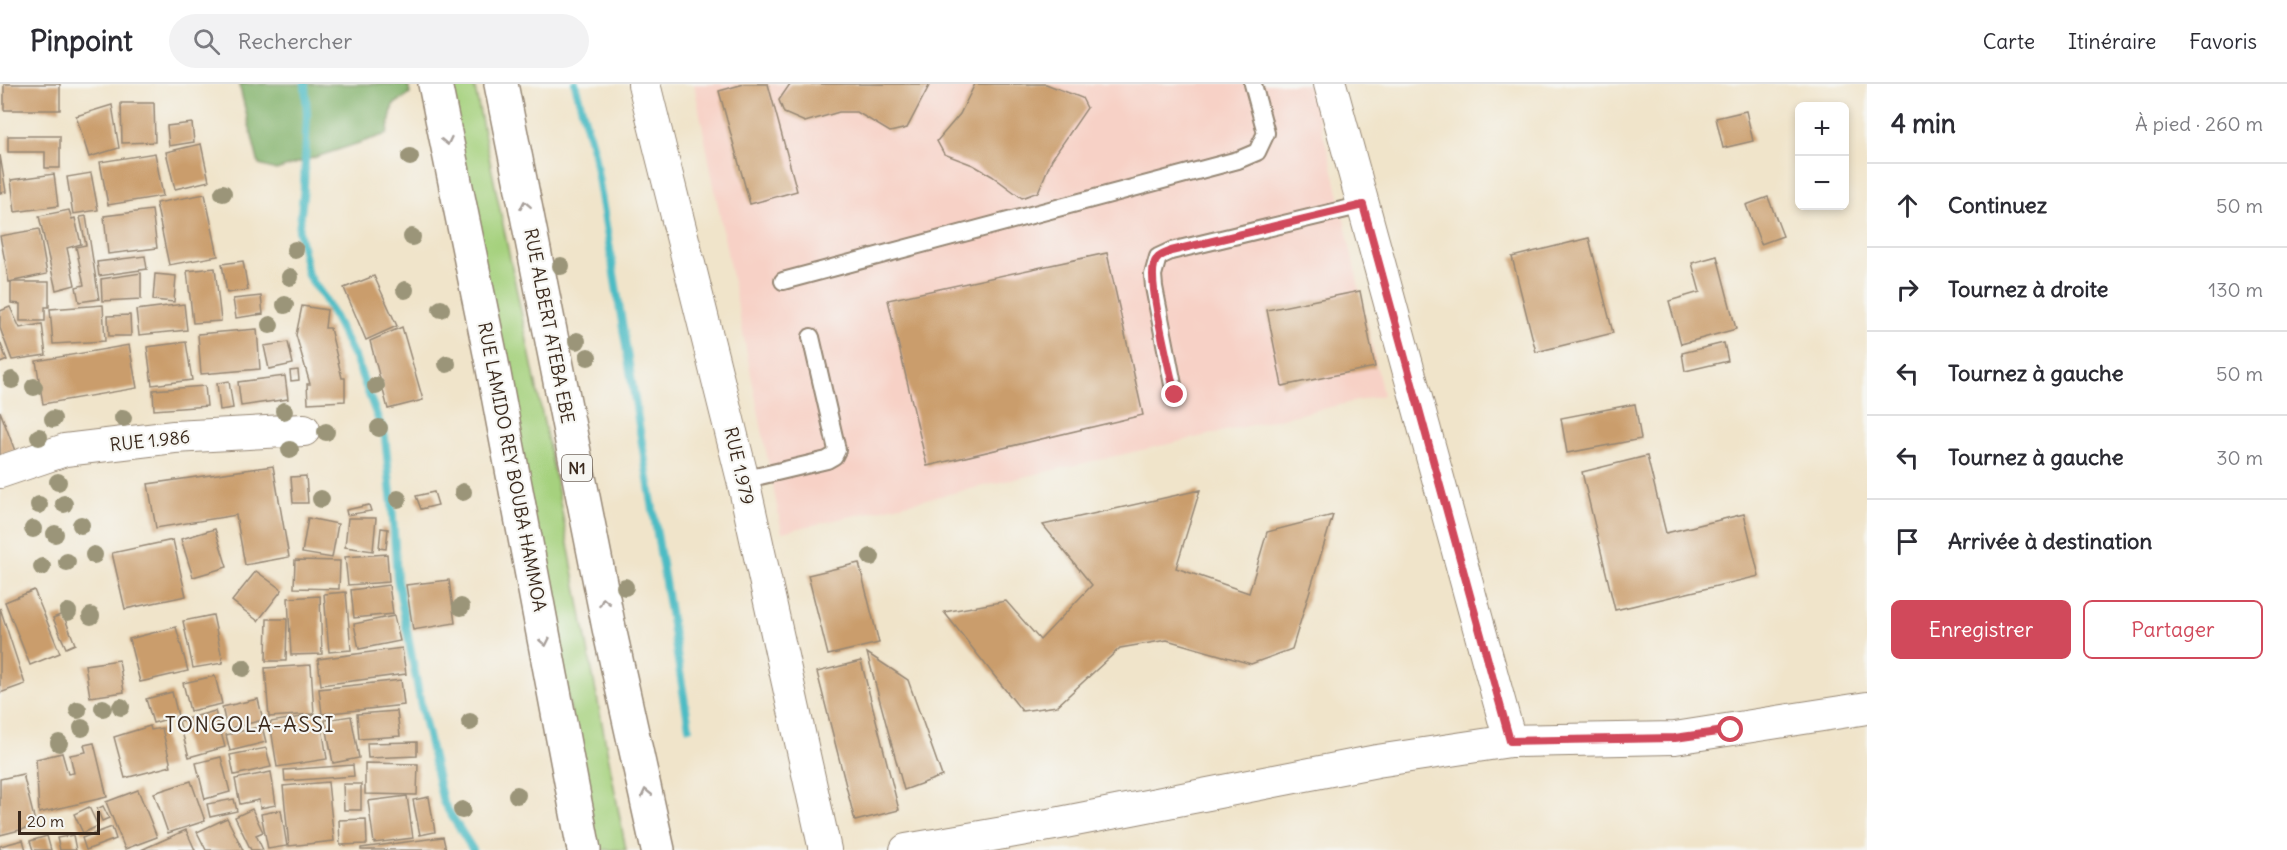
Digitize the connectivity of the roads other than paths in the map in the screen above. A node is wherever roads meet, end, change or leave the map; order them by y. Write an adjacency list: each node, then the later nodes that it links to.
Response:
1 (435, 84): 15 (highway, RUE LAMIDO REY BOUBA HAMMOA, one-way to 15)
2 (501, 84): 16 (highway, RUE ALBERT ATEBA EBE / N1, one-way to 2)
3 (644, 84): 12 (street, RUE 1.979)
4 (1253, 84): 7 (lane)
5 (1331, 84): 6 (street)
6 (1363, 205): 9 (lane); 14 (street)
7 (783, 281)
8 (811, 337): 12 (lane)
9 (1175, 395)
10 (304, 430): 11 (street, RUE 1.986)
11 (0, 472)
12 (743, 480): 17 (street, RUE 1.979)
13 (1867, 708): 14 (street)
14 (1510, 741): 18 (street)
15 (584, 850)
16 (658, 850)
17 (825, 850)
18 (906, 850)

